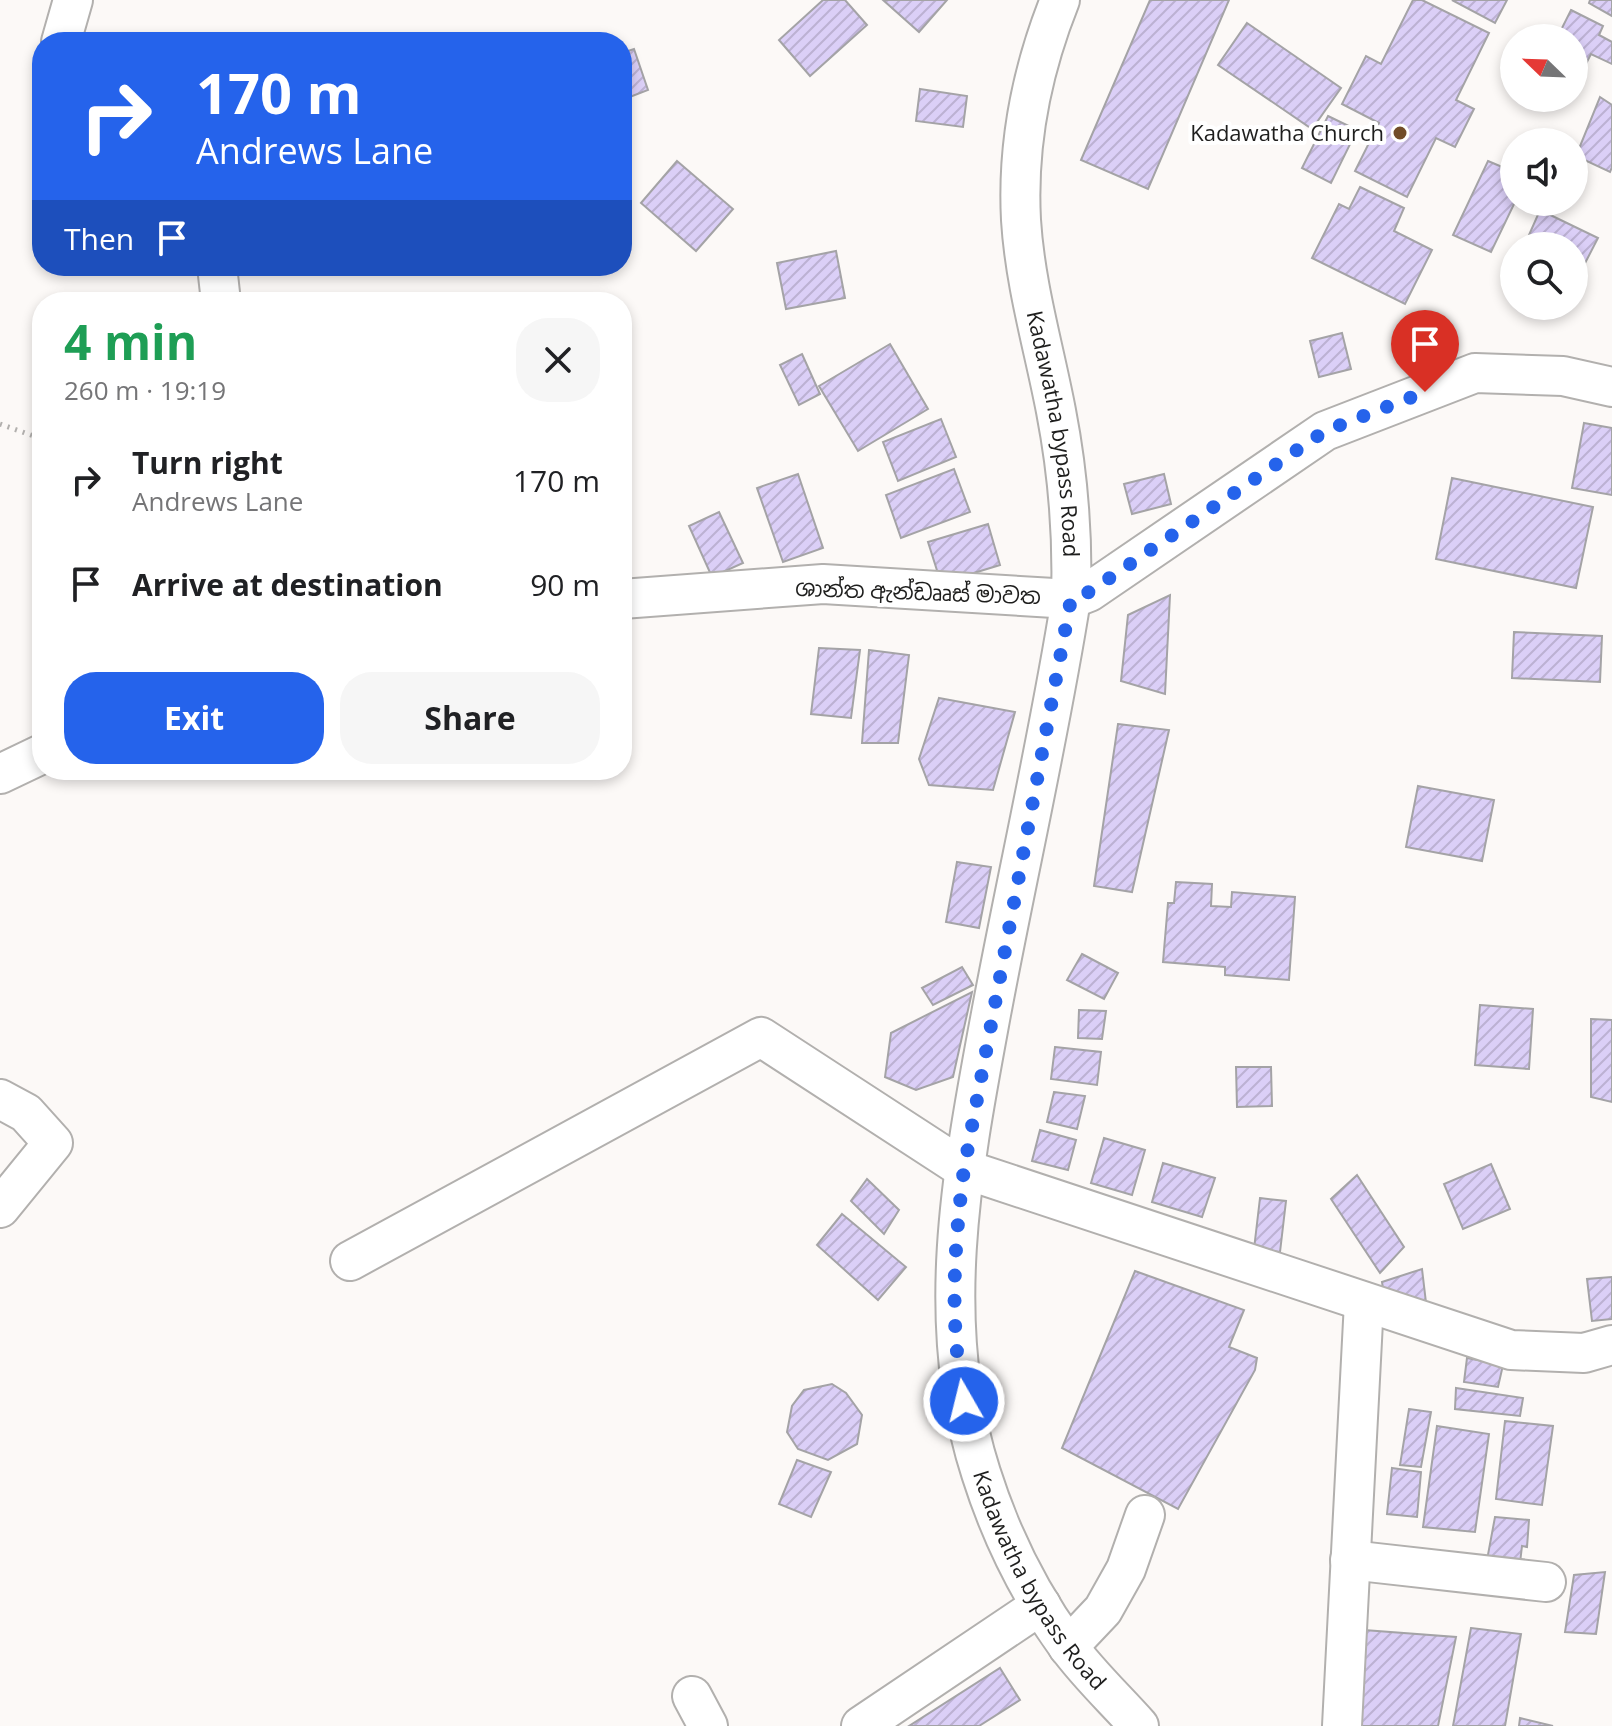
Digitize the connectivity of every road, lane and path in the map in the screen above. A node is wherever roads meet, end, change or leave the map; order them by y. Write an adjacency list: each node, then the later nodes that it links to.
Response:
1 (73, 0): 3 (street)
2 (1060, 0): 8 (street, Kadawatha bypass Road)
3 (64, 32)
4 (1612, 387): 8 (street)
5 (0, 424): 6 (path)
6 (32, 435)
7 (632, 598): 8 (street, ශාන්ත ඇන්ඩෘෘස් මාවත)
8 (1071, 599): 12 (street, Kadawatha bypass Road)
9 (32, 759): 10 (street)
10 (0, 774)
11 (0, 1099): 13 (street)
12 (964, 1169): 14 (street); 15 (street); 20 (street, Kadawatha bypass Road)
13 (0, 1208)
14 (350, 1261)
15 (1364, 1302): 16 (street); 18 (street)
16 (1612, 1345)
17 (1145, 1515): 21 (street)
18 (1350, 1560): 19 (street); 24 (street)
19 (1546, 1582)
20 (1041, 1605): 21 (street, Kadawatha bypass Road); 22 (street)
21 (1068, 1647): 23 (street, Kadawatha bypass Road)
22 (861, 1726)
23 (1139, 1726)
24 (1342, 1726)

